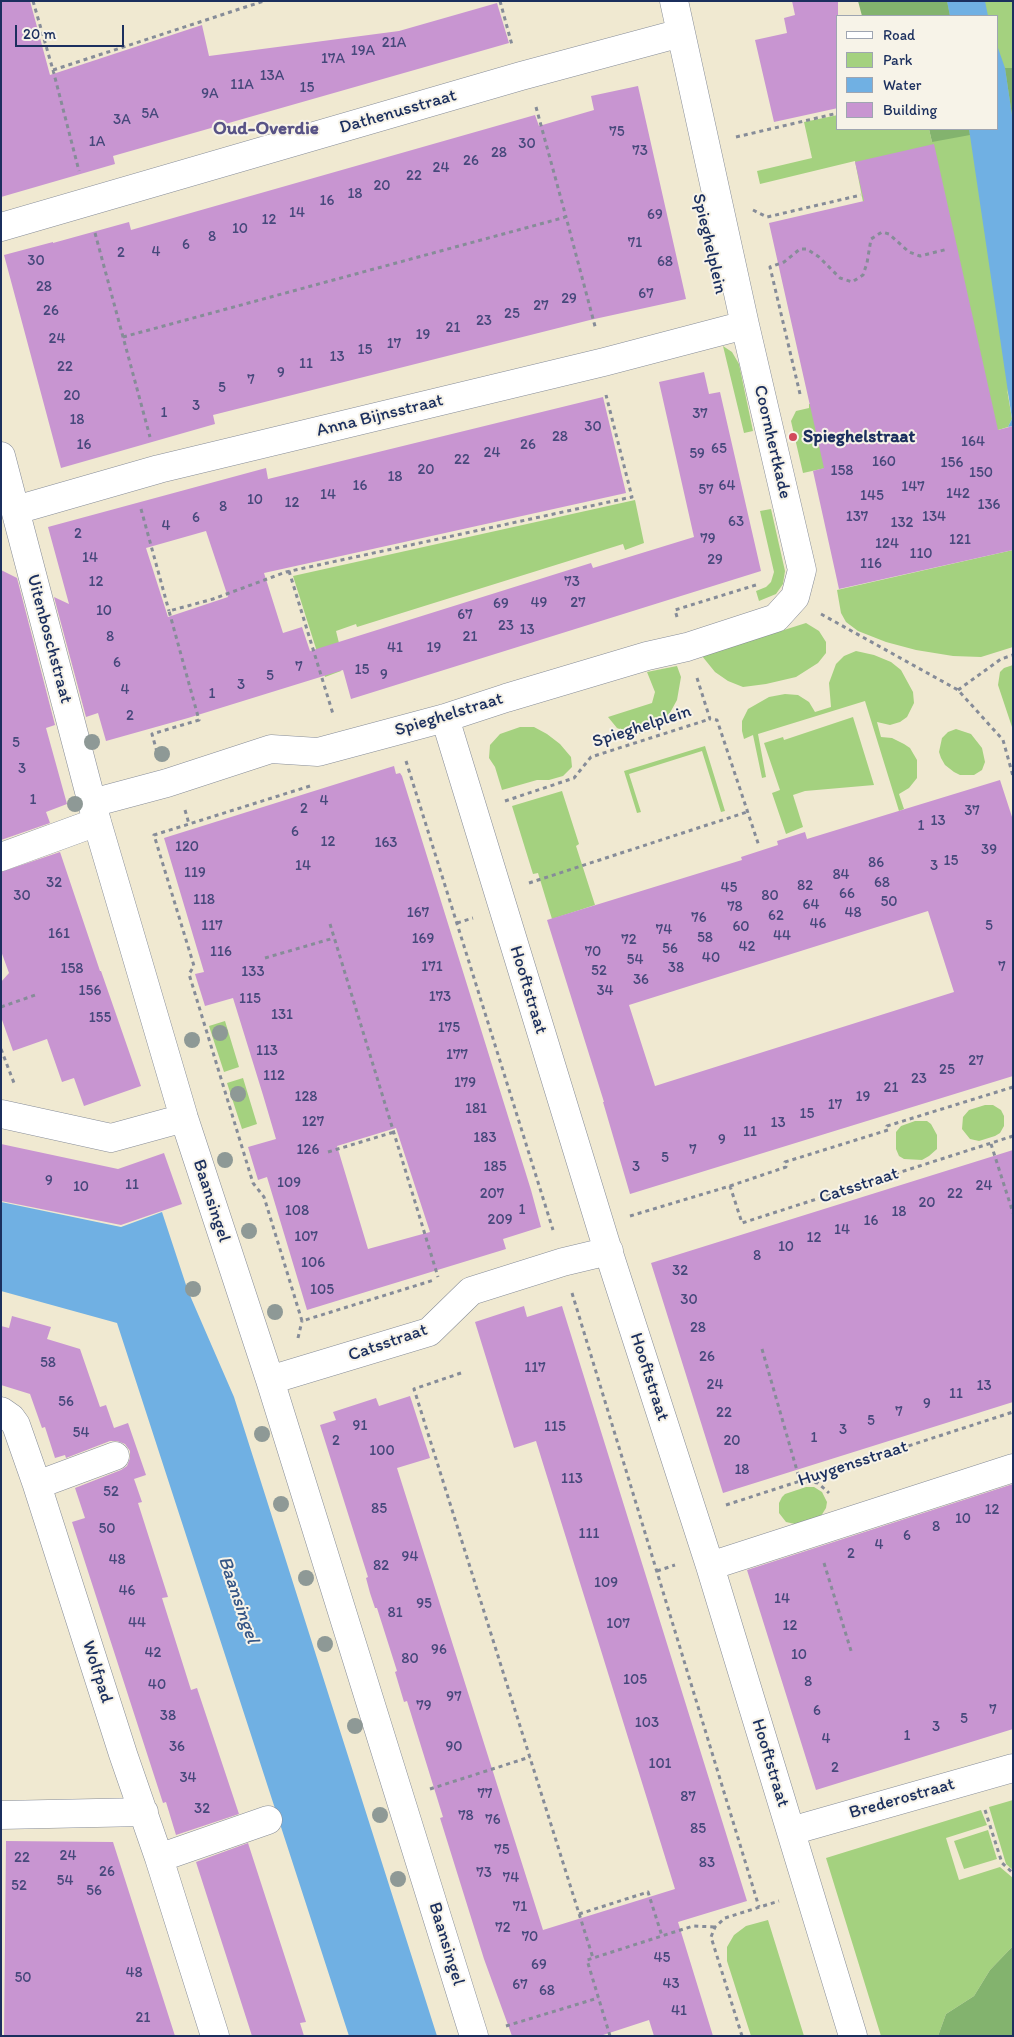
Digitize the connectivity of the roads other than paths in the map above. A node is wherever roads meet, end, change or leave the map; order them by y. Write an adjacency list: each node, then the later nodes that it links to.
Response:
1 (674, 1): 2 (street, Coornhertkade)
2 (681, 33): 3 (street, Dathenusstraat); 4 (street, Coornhertkade)
3 (1, 227)
4 (745, 325): 6 (street, Anna Bijnsstraat); 7 (street, Coornhertkade)
5 (1, 456): 6 (street, Uitenboschstraat)
6 (16, 510): 9 (street, Uitenboschstraat)
7 (795, 597): 8 (street, Spieghelstraat)
8 (445, 718): 9 (street, Spieghelstraat); 13 (street, Hooftstraat)
9 (95, 812): 10 (street, Spieghelstraat); 12 (street, Baansingel)
10 (1, 857)
11 (1, 1114): 12 (street)
12 (184, 1118): 14 (street, Baansingel)
13 (609, 1251): 14 (street, Catsstraat); 19 (street, Hooftstraat)
14 (270, 1380): 27 (street, Baansingel)
15 (1, 1410): 18 (street, Wolfpad)
16 (115, 1456): 18 (street)
17 (1013, 1468): 19 (street)
18 (38, 1485): 21 (street, Wolfpad)
19 (710, 1566): 24 (street, Hooftstraat)
20 (1013, 1768): 24 (street, Brederostraat)
21 (144, 1812): 22 (street); 25 (street, Wolfpad)
22 (1, 1815)
23 (268, 1820): 25 (street)
24 (791, 1831): 28 (street, Hooftstraat)
25 (159, 1858): 26 (street, Wolfpad)
26 (215, 2036)
27 (474, 2036)
28 (853, 2036)

